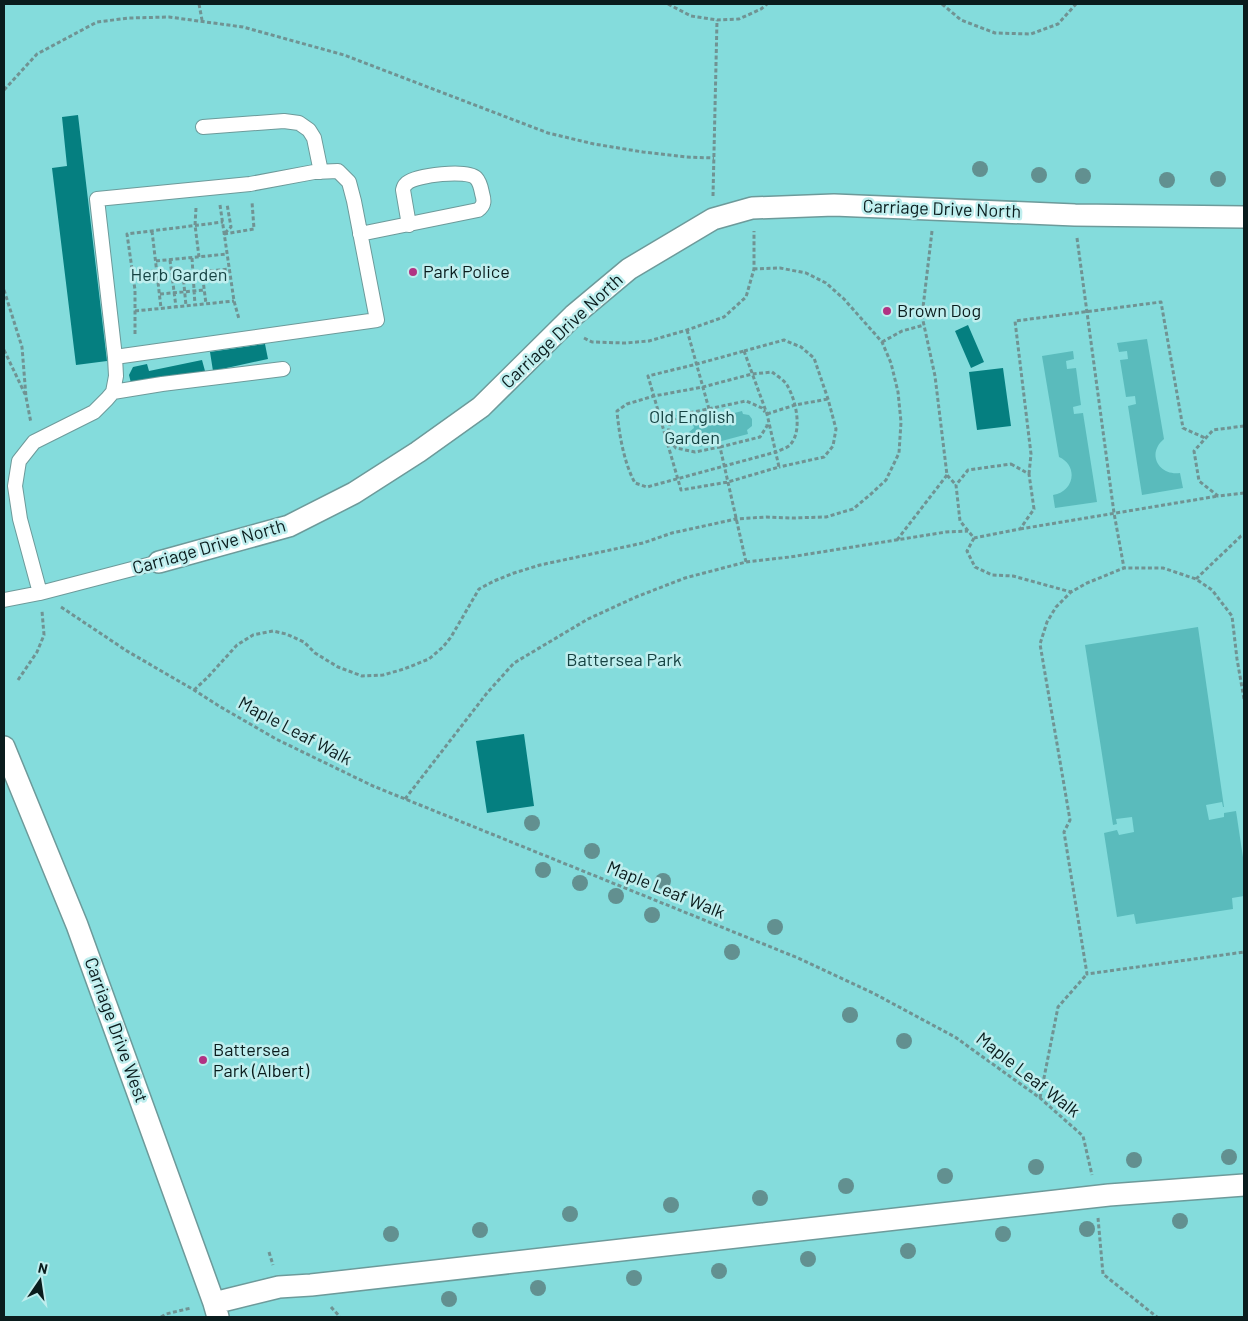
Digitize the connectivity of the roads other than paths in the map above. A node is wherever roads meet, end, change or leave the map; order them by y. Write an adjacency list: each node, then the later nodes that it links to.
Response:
1 (203, 127): 2 (lane)
2 (321, 172): 5 (lane); 6 (lane)
3 (1244, 217): 9 (street, Carriage Drive North)
4 (409, 225): 4 (lane); 5 (lane)
5 (360, 234): 6 (lane)
6 (116, 358): 8 (lane)
7 (283, 369): 8 (lane)
8 (113, 392): 10 (lane)
9 (159, 562): 10 (lane, Carriage Drive North)
10 (40, 593): 11 (lane, Carriage Drive North)
11 (4, 600)
12 (4, 747): 14 (street, Carriage Drive West)
13 (1244, 1185): 14 (street)
14 (216, 1310)

